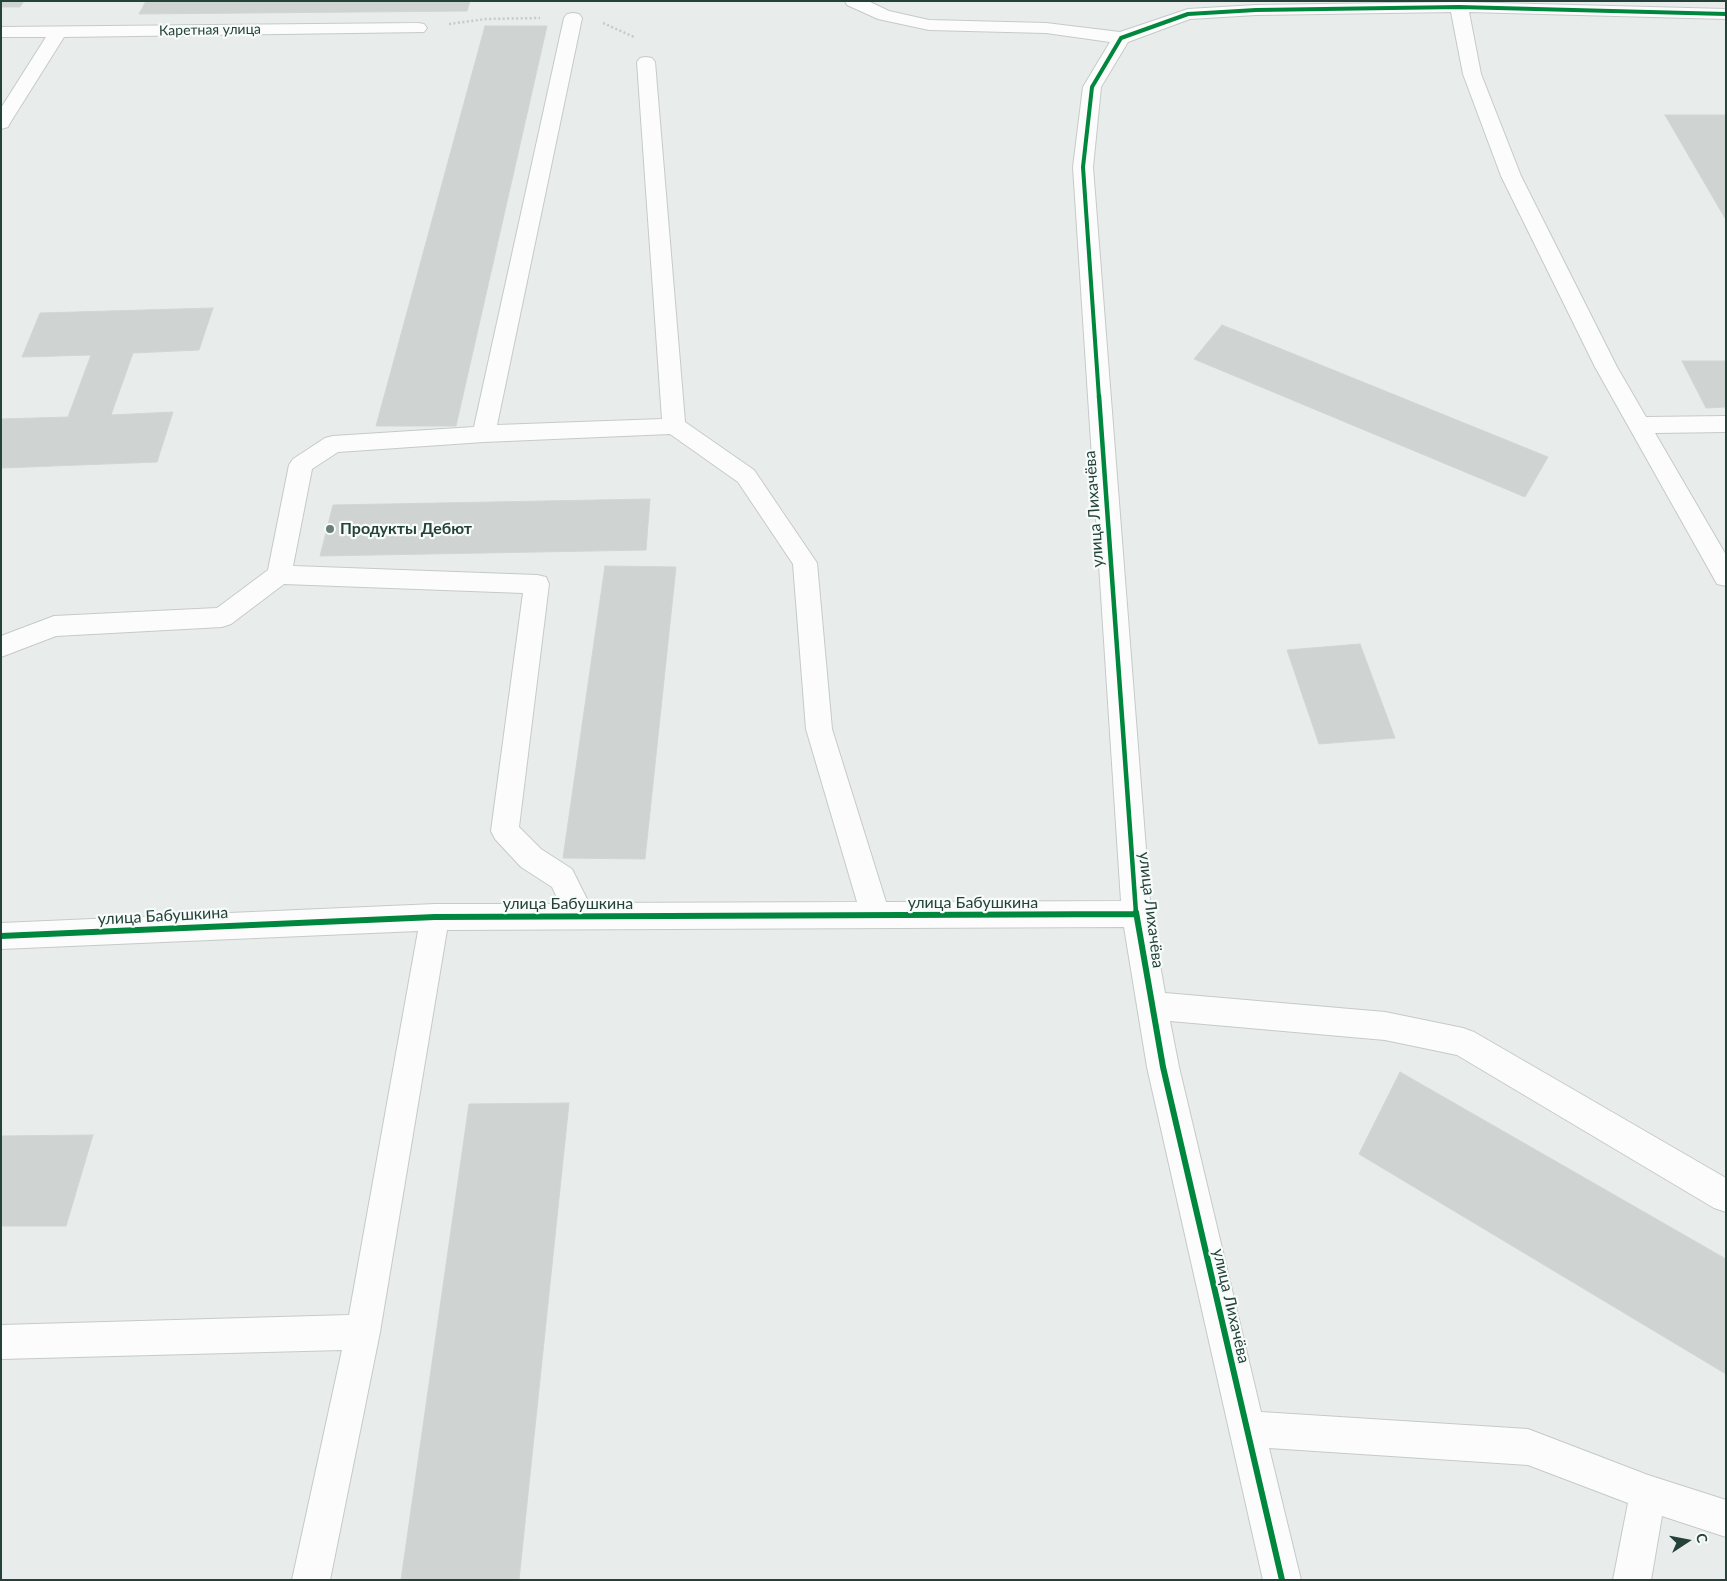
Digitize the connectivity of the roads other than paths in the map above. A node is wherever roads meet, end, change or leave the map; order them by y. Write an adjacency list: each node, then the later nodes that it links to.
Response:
1 (853, 1): 8 (street)
2 (1459, 7): 3 (street); 8 (street); 12 (street)
3 (1726, 14)
4 (574, 18): 14 (street)
5 (418, 28): 6 (street, Каретная улица)
6 (59, 31): 7 (street, Каретная улица); 10 (street)
7 (1, 32)
8 (1121, 38): 18 (street, улица Лихачёва)
9 (646, 62): 13 (street)
10 (1, 124)
11 (1726, 424): 12 (street)
12 (1639, 425): 16 (street)
13 (674, 426): 14 (street); 19 (street)
14 (484, 434): 15 (street)
15 (280, 575): 17 (street); 20 (street)
16 (1726, 577)
17 (1, 647)
18 (1136, 914): 19 (street, улица Бабушкина); 23 (street, улица Лихачёва)
19 (875, 915): 20 (street, улица Бабушкина)
20 (581, 916): 21 (street, улица Бабушкина)
21 (435, 917): 22 (street, улица Бабушкина); 25 (street)
22 (1, 936)
23 (1152, 1006): 24 (street); 27 (street, улица Лихачёва)
24 (1726, 1196)
25 (363, 1332): 26 (street); 30 (street)
26 (1, 1342)
27 (1246, 1429): 28 (street); 31 (street, улица Лихачёва)
28 (1648, 1493): 29 (street); 32 (street)
29 (1726, 1519)
30 (311, 1580)
31 (1282, 1580)
32 (1632, 1580)

